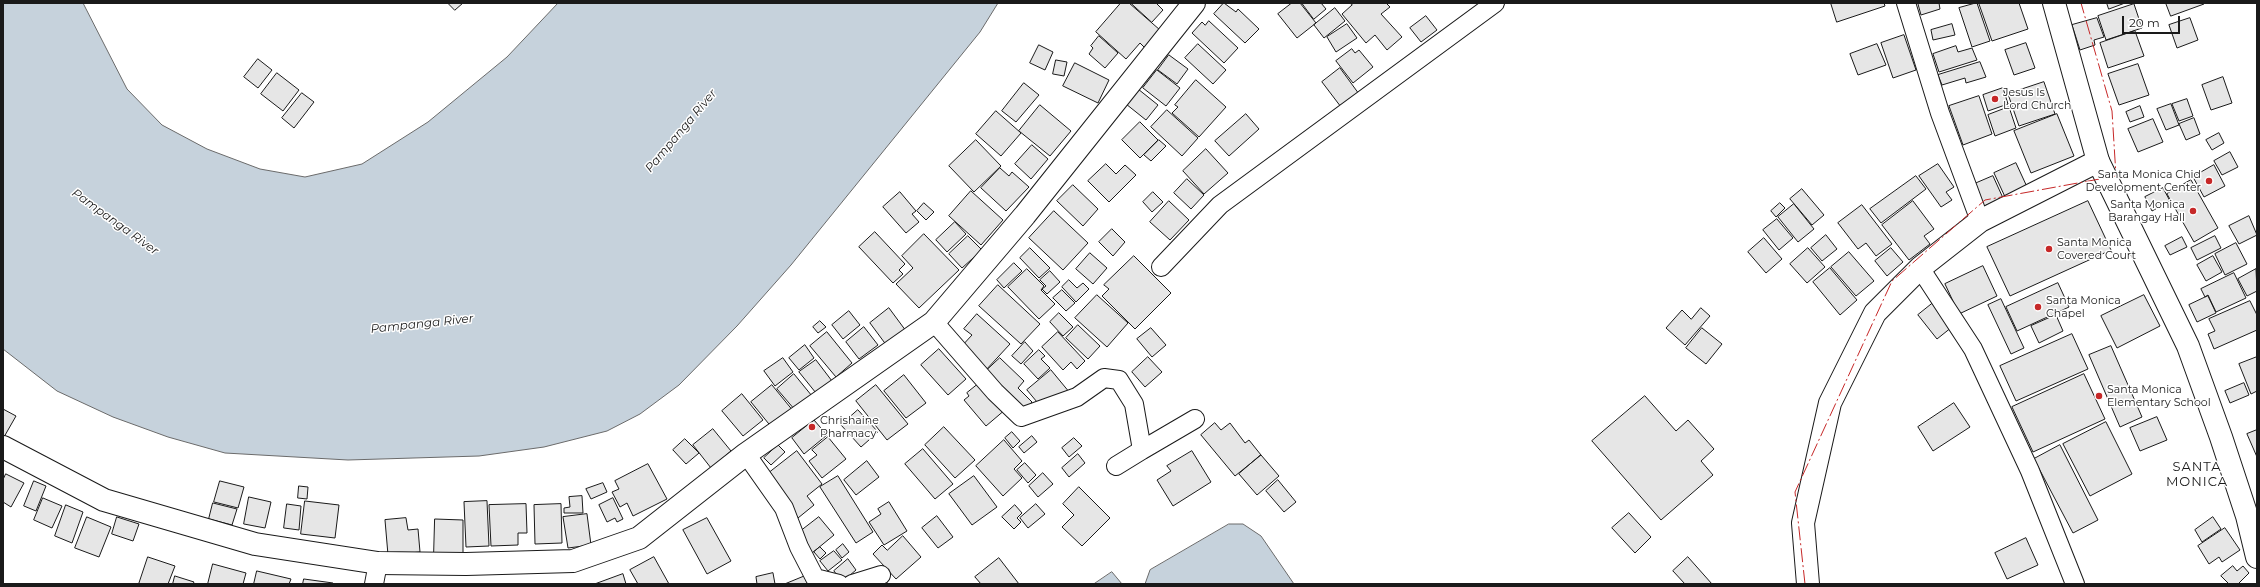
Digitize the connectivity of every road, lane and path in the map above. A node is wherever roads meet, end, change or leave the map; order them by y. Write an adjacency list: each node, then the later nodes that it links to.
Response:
1 (1194, 3): 9 (main road)
2 (1495, 3): 7 (street)
3 (1906, 3): 6 (street)
4 (2054, 3): 5 (main road)
5 (2098, 161): 6 (main road); 15 (main road)
6 (1980, 221): 8 (main road)
7 (1161, 267)
8 (1920, 268): 20 (main road); 21 (street)
9 (934, 322): 12 (street); 13 (main road)
10 (1195, 419): 12 (street)
11 (3, 447): 16 (main road)
12 (1142, 450): 14 (street)
13 (746, 454): 16 (main road); 18 (street)
14 (1116, 466)
15 (2257, 557)
16 (376, 574)
17 (881, 575): 19 (street)
18 (839, 584)
19 (852, 584)
20 (1808, 584)
21 (2075, 584)

